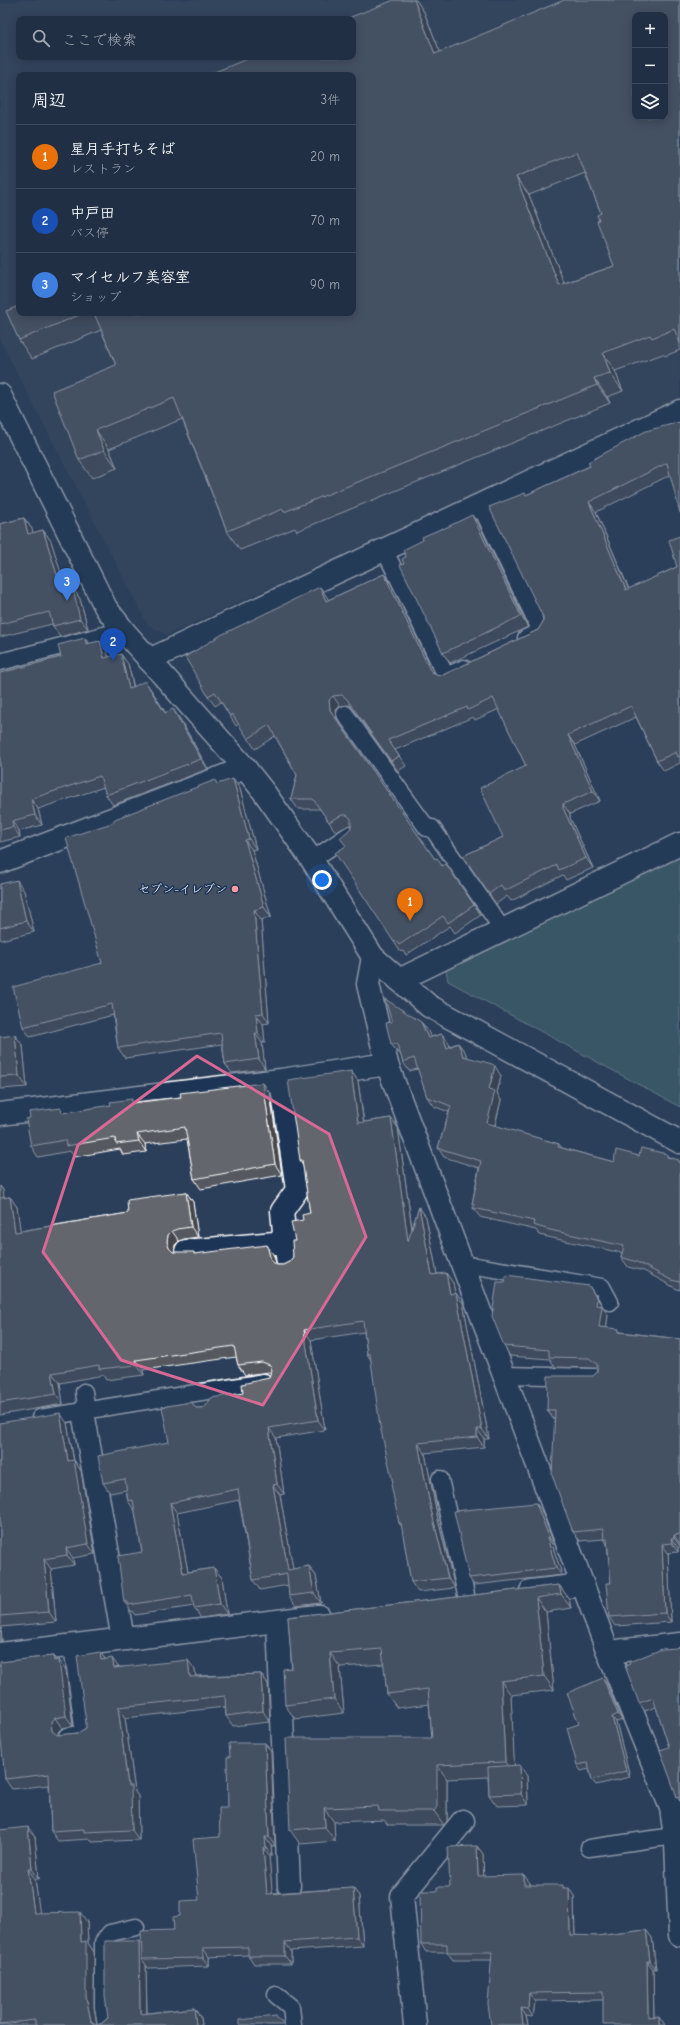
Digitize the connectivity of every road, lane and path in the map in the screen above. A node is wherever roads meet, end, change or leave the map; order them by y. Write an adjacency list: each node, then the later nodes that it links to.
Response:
1 (0, 395): 5 (street)
2 (680, 411): 3 (street)
3 (480, 505): 4 (street); 6 (lane)
4 (384, 549): 7 (street); 8 (lane)
5 (123, 630): 7 (street); 9 (lane)
6 (514, 644)
7 (149, 660): 11 (street)
8 (480, 660)
9 (0, 662)
10 (345, 714): 16 (lane)
11 (245, 768): 14 (street); 15 (street)
12 (350, 834): 14 (lane)
13 (680, 844): 16 (street)
14 (312, 860): 17 (street)
15 (0, 862)
16 (503, 930): 18 (street)
17 (373, 957): 18 (street); 19 (street)
18 (399, 980): 22 (street)
19 (387, 1064): 20 (street); 26 (street)
20 (281, 1080): 21 (street); 23 (street)
21 (0, 1114)
22 (680, 1142)
23 (284, 1242): 24 (street); 25 (street)
24 (186, 1251)
25 (288, 1263)
26 (461, 1266): 27 (lane); 28 (street)
27 (610, 1302)
28 (503, 1375): 29 (lane); 36 (street)
29 (595, 1377)
30 (270, 1380): 31 (lane)
31 (204, 1391): 32 (lane); 33 (lane)
32 (85, 1405): 34 (lane); 43 (street)
33 (207, 1409)
34 (23, 1421)
35 (440, 1479): 39 (lane)
36 (582, 1585): 37 (street); 46 (street)
37 (513, 1593)
38 (490, 1596): 39 (street)
39 (467, 1599): 40 (street)
40 (443, 1602)
41 (341, 1614): 42 (street)
42 (278, 1621): 43 (street); 52 (street)
43 (123, 1640): 45 (street)
44 (680, 1644): 46 (street)
45 (72, 1646): 47 (street); 48 (lane)
46 (608, 1652): 50 (street)
47 (0, 1654)
48 (67, 1736)
49 (463, 1821): 58 (street)
50 (677, 1841): 51 (lane); 54 (street)
51 (589, 1848)
52 (289, 1886)
53 (136, 1927): 56 (lane)
54 (680, 1935)
55 (276, 1994): 57 (lane)
56 (106, 2025)
57 (293, 2025)
58 (415, 2025)

